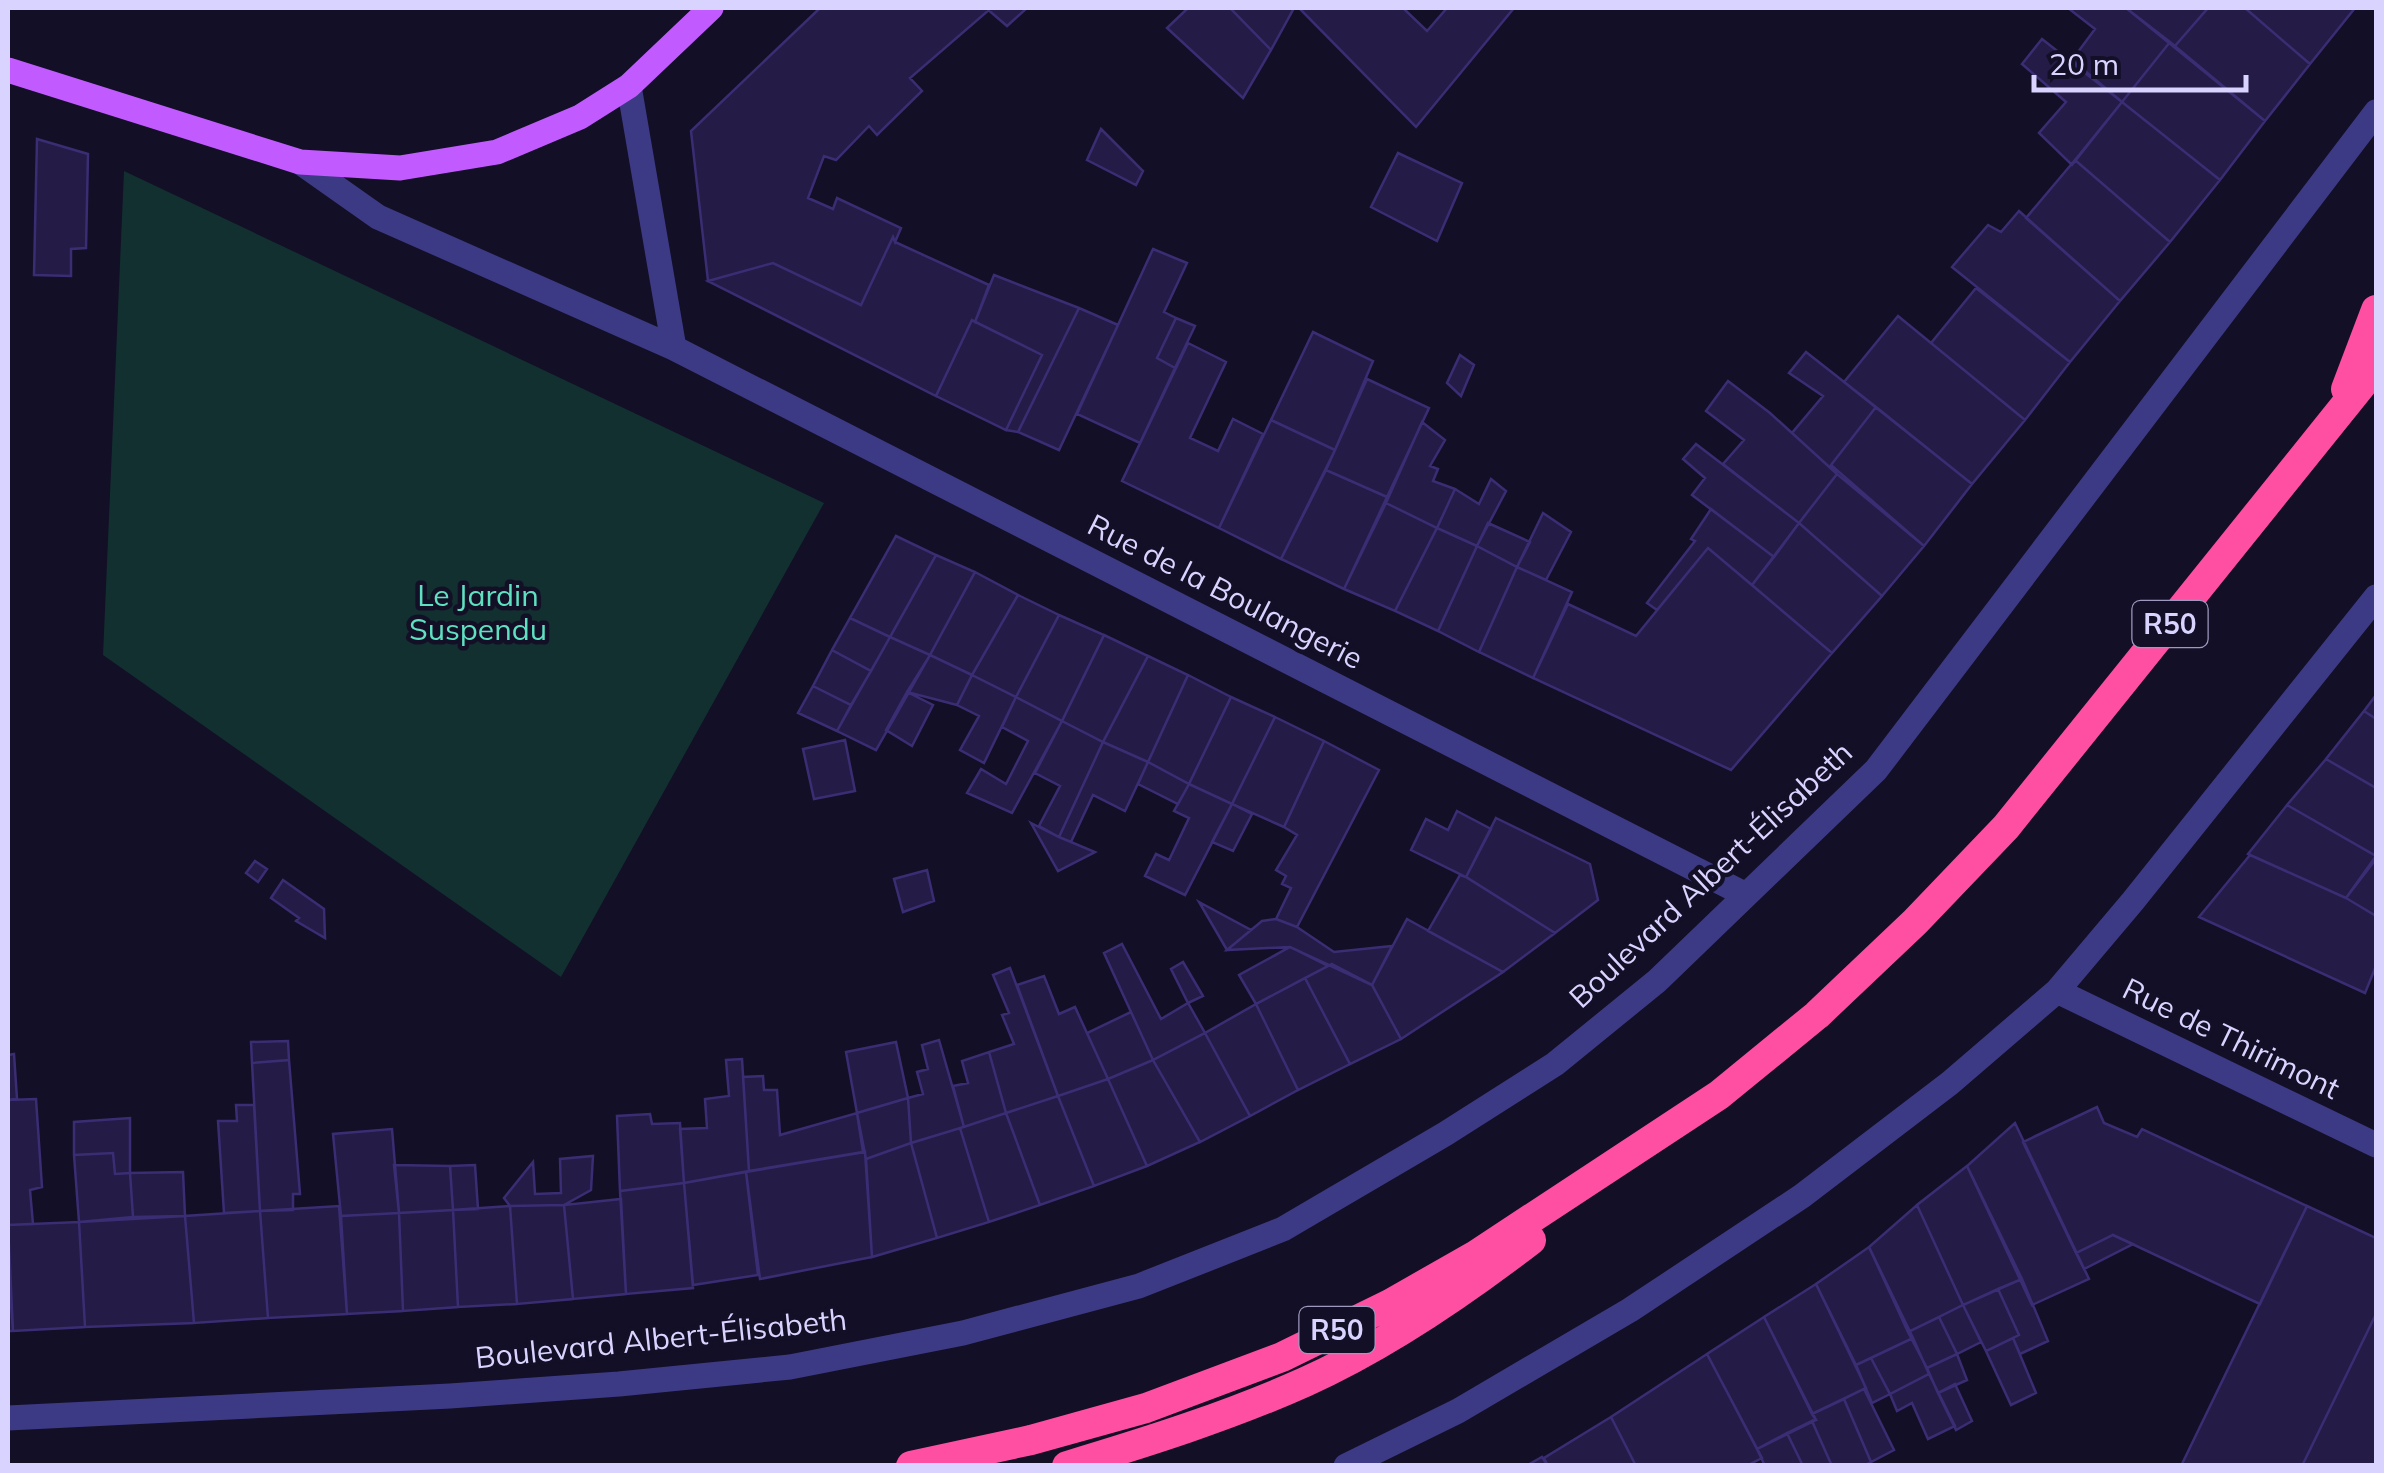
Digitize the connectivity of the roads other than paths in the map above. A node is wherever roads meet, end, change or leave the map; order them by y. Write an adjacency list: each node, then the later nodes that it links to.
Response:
1 (712, 8): 3 (main road)
2 (8, 70): 5 (main road)
3 (629, 86): 5 (main road); 7 (street)
4 (2376, 112): 12 (street, Boulevard Albert-Élisabeth)
5 (300, 162): 7 (street, Rue de la Boulangerie)
6 (2376, 310): 10 (highway)
7 (674, 348): 12 (street, Rue de la Boulangerie)
8 (2376, 366): 10 (highway, R50)
9 (2376, 379): 10 (highway)
10 (2334, 420): 14 (highway, R50)
11 (2376, 597): 13 (street)
12 (1746, 895): 16 (street, Boulevard Albert-Élisabeth)
13 (2057, 991): 15 (street, Rue de Thirimont); 19 (street)
14 (1719, 1095): 17 (highway, R50); 18 (highway)
15 (2376, 1145)
16 (8, 1418)
17 (911, 1466)
18 (1067, 1466)
19 (1346, 1466)

